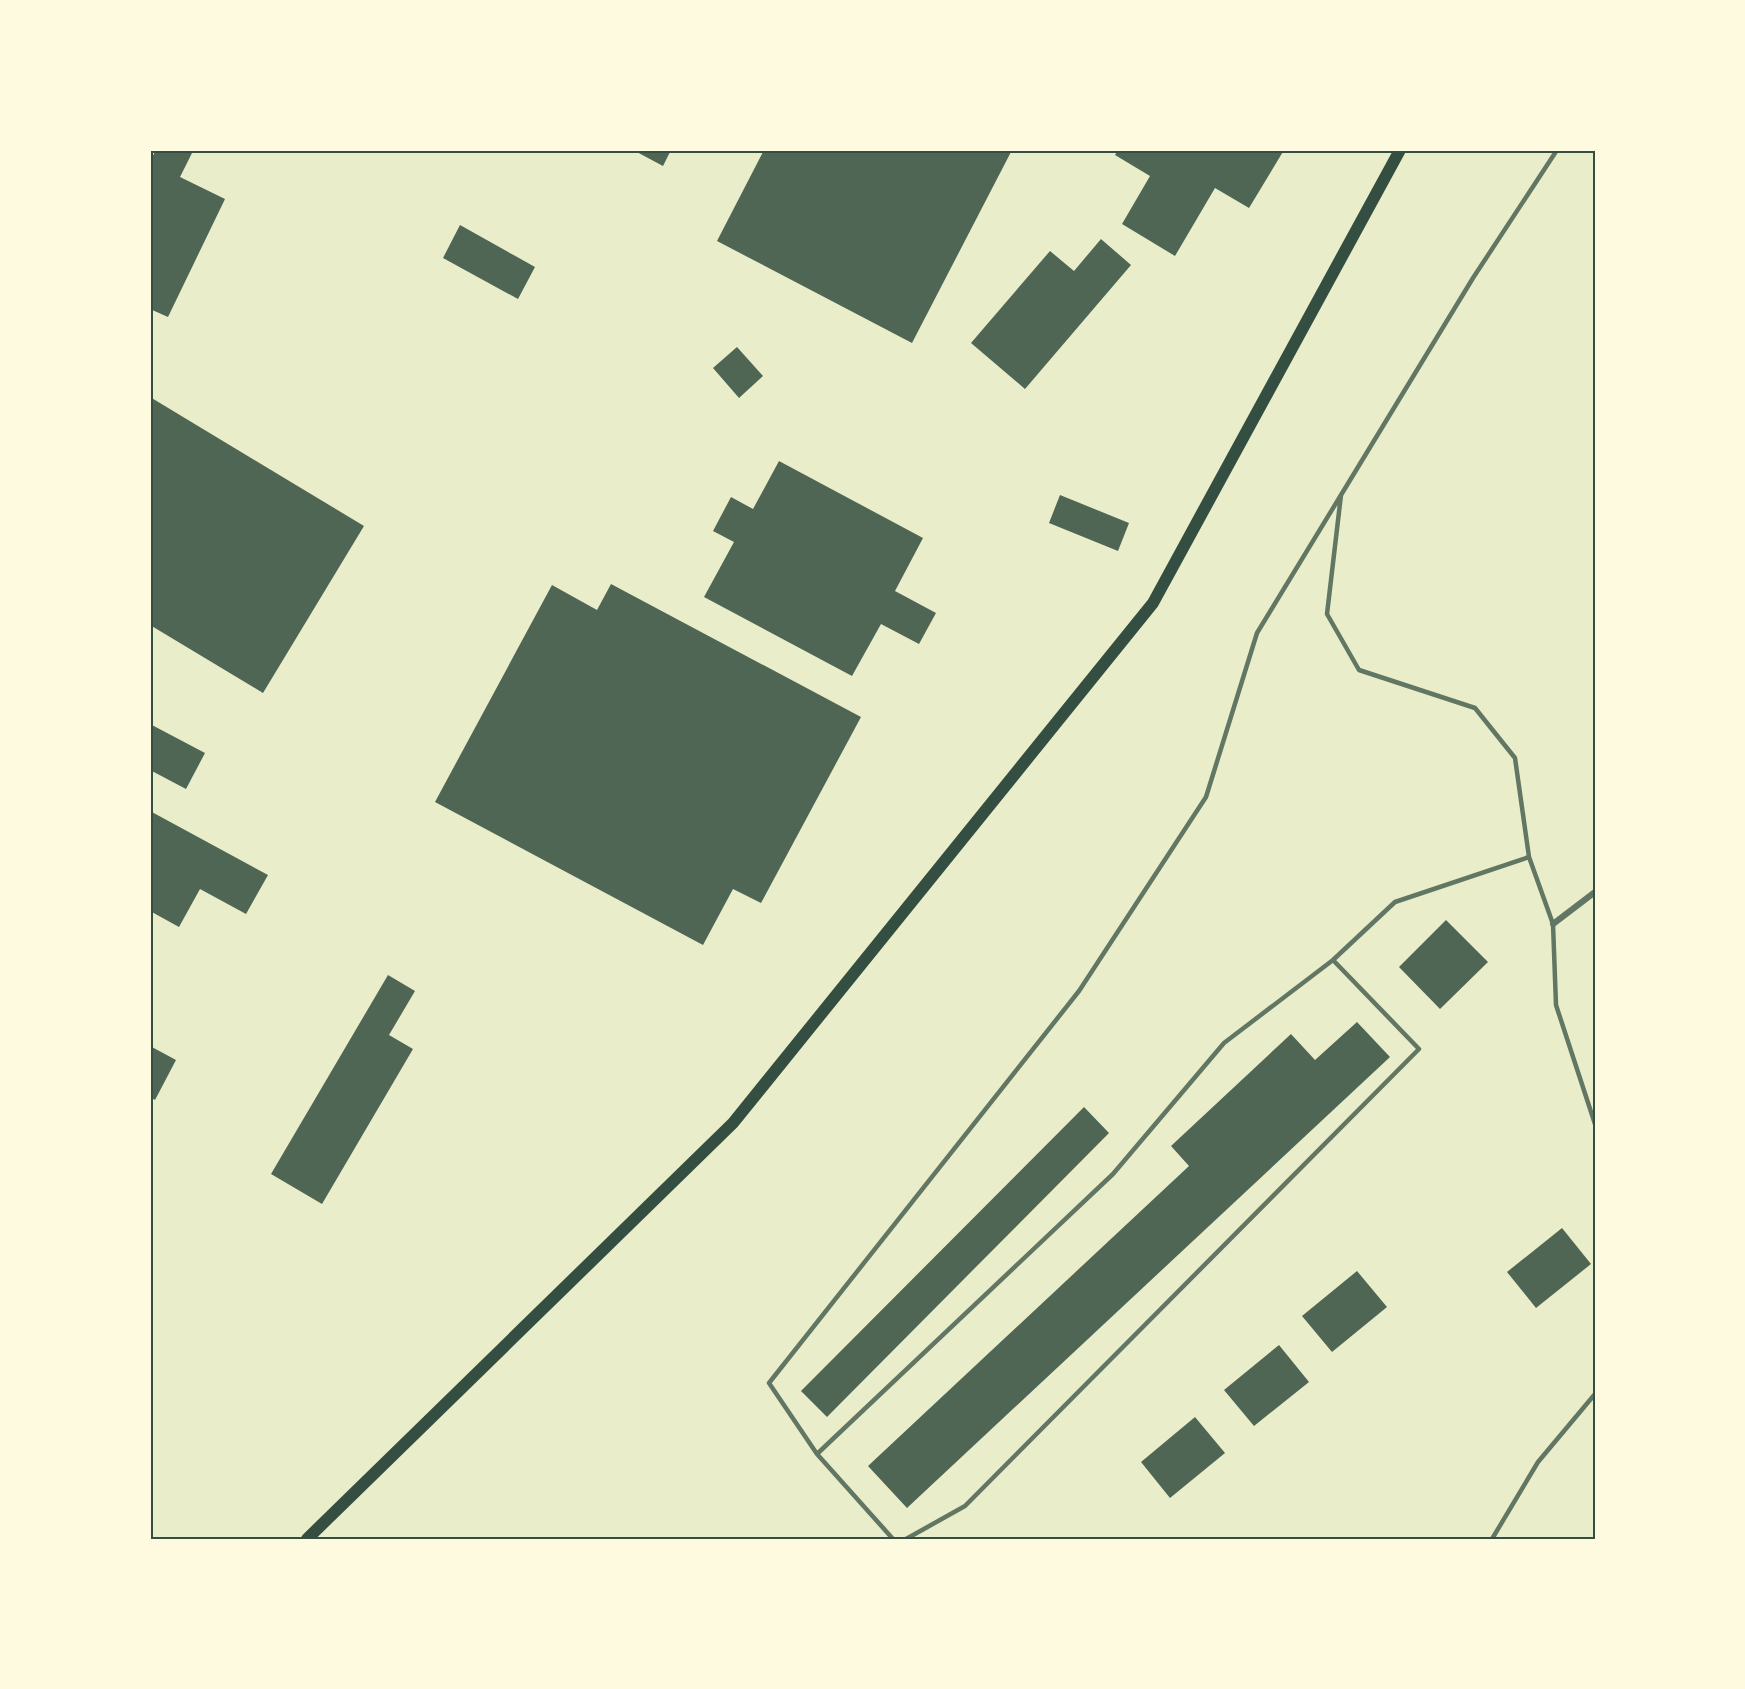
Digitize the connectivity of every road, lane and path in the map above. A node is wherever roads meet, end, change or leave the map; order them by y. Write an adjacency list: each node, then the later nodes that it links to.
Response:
1 (1400, 150): 11 (main road)
2 (1557, 150): 3 (lane)
3 (1341, 495): 4 (lane); 10 (lane)
4 (1529, 857): 6 (lane); 7 (lane)
5 (1595, 892): 6 (street)
6 (1553, 924): 8 (lane)
7 (1333, 960): 10 (lane); 13 (lane)
8 (1595, 1124)
9 (1595, 1394): 14 (lane)
10 (817, 1454): 12 (lane)
11 (307, 1539)
12 (893, 1539)
13 (906, 1539)
14 (1492, 1539)

